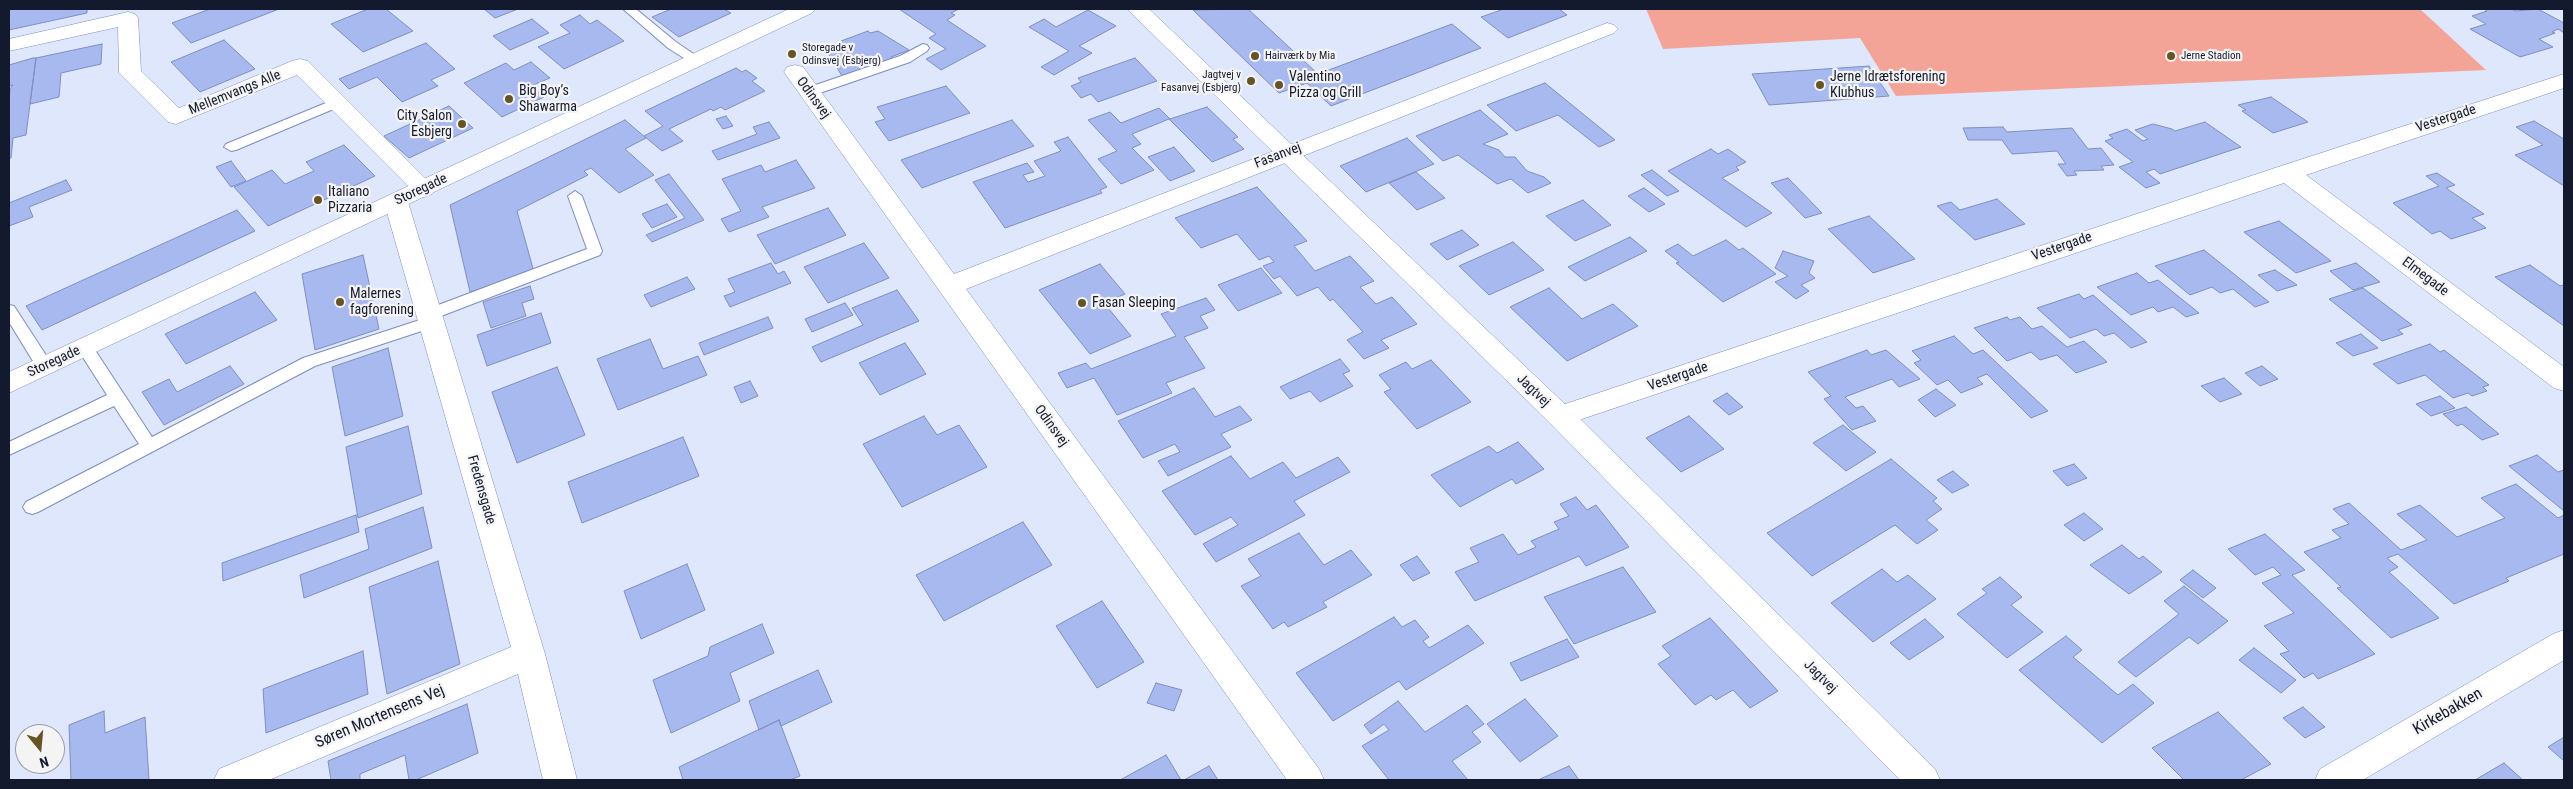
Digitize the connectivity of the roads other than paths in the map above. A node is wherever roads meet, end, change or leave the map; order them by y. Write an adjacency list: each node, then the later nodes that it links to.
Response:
1 (629, 9): 7 (lane)
2 (805, 9): 7 (street, Storegade)
3 (1137, 9): 12 (street, Jagtvej)
4 (1607, 29): 12 (street, Fasanvej)
5 (9, 45): 10 (street, Mellemvangs Alle)
6 (923, 48): 9 (lane)
7 (695, 60): 14 (street, Storegade)
8 (2564, 81): 13 (street, Vestergade)
9 (802, 82): 17 (street, Odinsvej)
10 (338, 102): 11 (lane); 14 (street, Mellemvangs Alle)
11 (231, 147)
12 (1286, 152): 17 (street, Fasanvej); 25 (street, Jagtvej)
13 (2286, 172): 22 (street, Elmegade); 25 (street, Vestergade)
14 (424, 189): 16 (street, Storegade)
15 (575, 196): 19 (lane)
16 (396, 202): 19 (street, Fredensgade); 20 (street, Storegade)
17 (950, 285): 33 (street, Odinsvej)
18 (9, 310): 21 (lane)
19 (430, 318): 26 (lane); 30 (street, Fredensgade)
20 (85, 348): 21 (street, Storegade); 24 (lane)
21 (44, 366): 23 (street, Storegade)
22 (2564, 381)
23 (9, 383)
24 (117, 397): 26 (lane); 27 (lane)
25 (1560, 416): 34 (street, Jagtvej)
26 (149, 446): 28 (lane)
27 (9, 449)
28 (32, 507)
29 (2564, 644): 35 (street, Kirkebakken)
30 (529, 654): 31 (street, Søren Mortensens Vej); 32 (street, Fredensgade)
31 (231, 780)
32 (560, 780)
33 (1307, 780)
34 (1923, 780)
35 (2332, 780)

